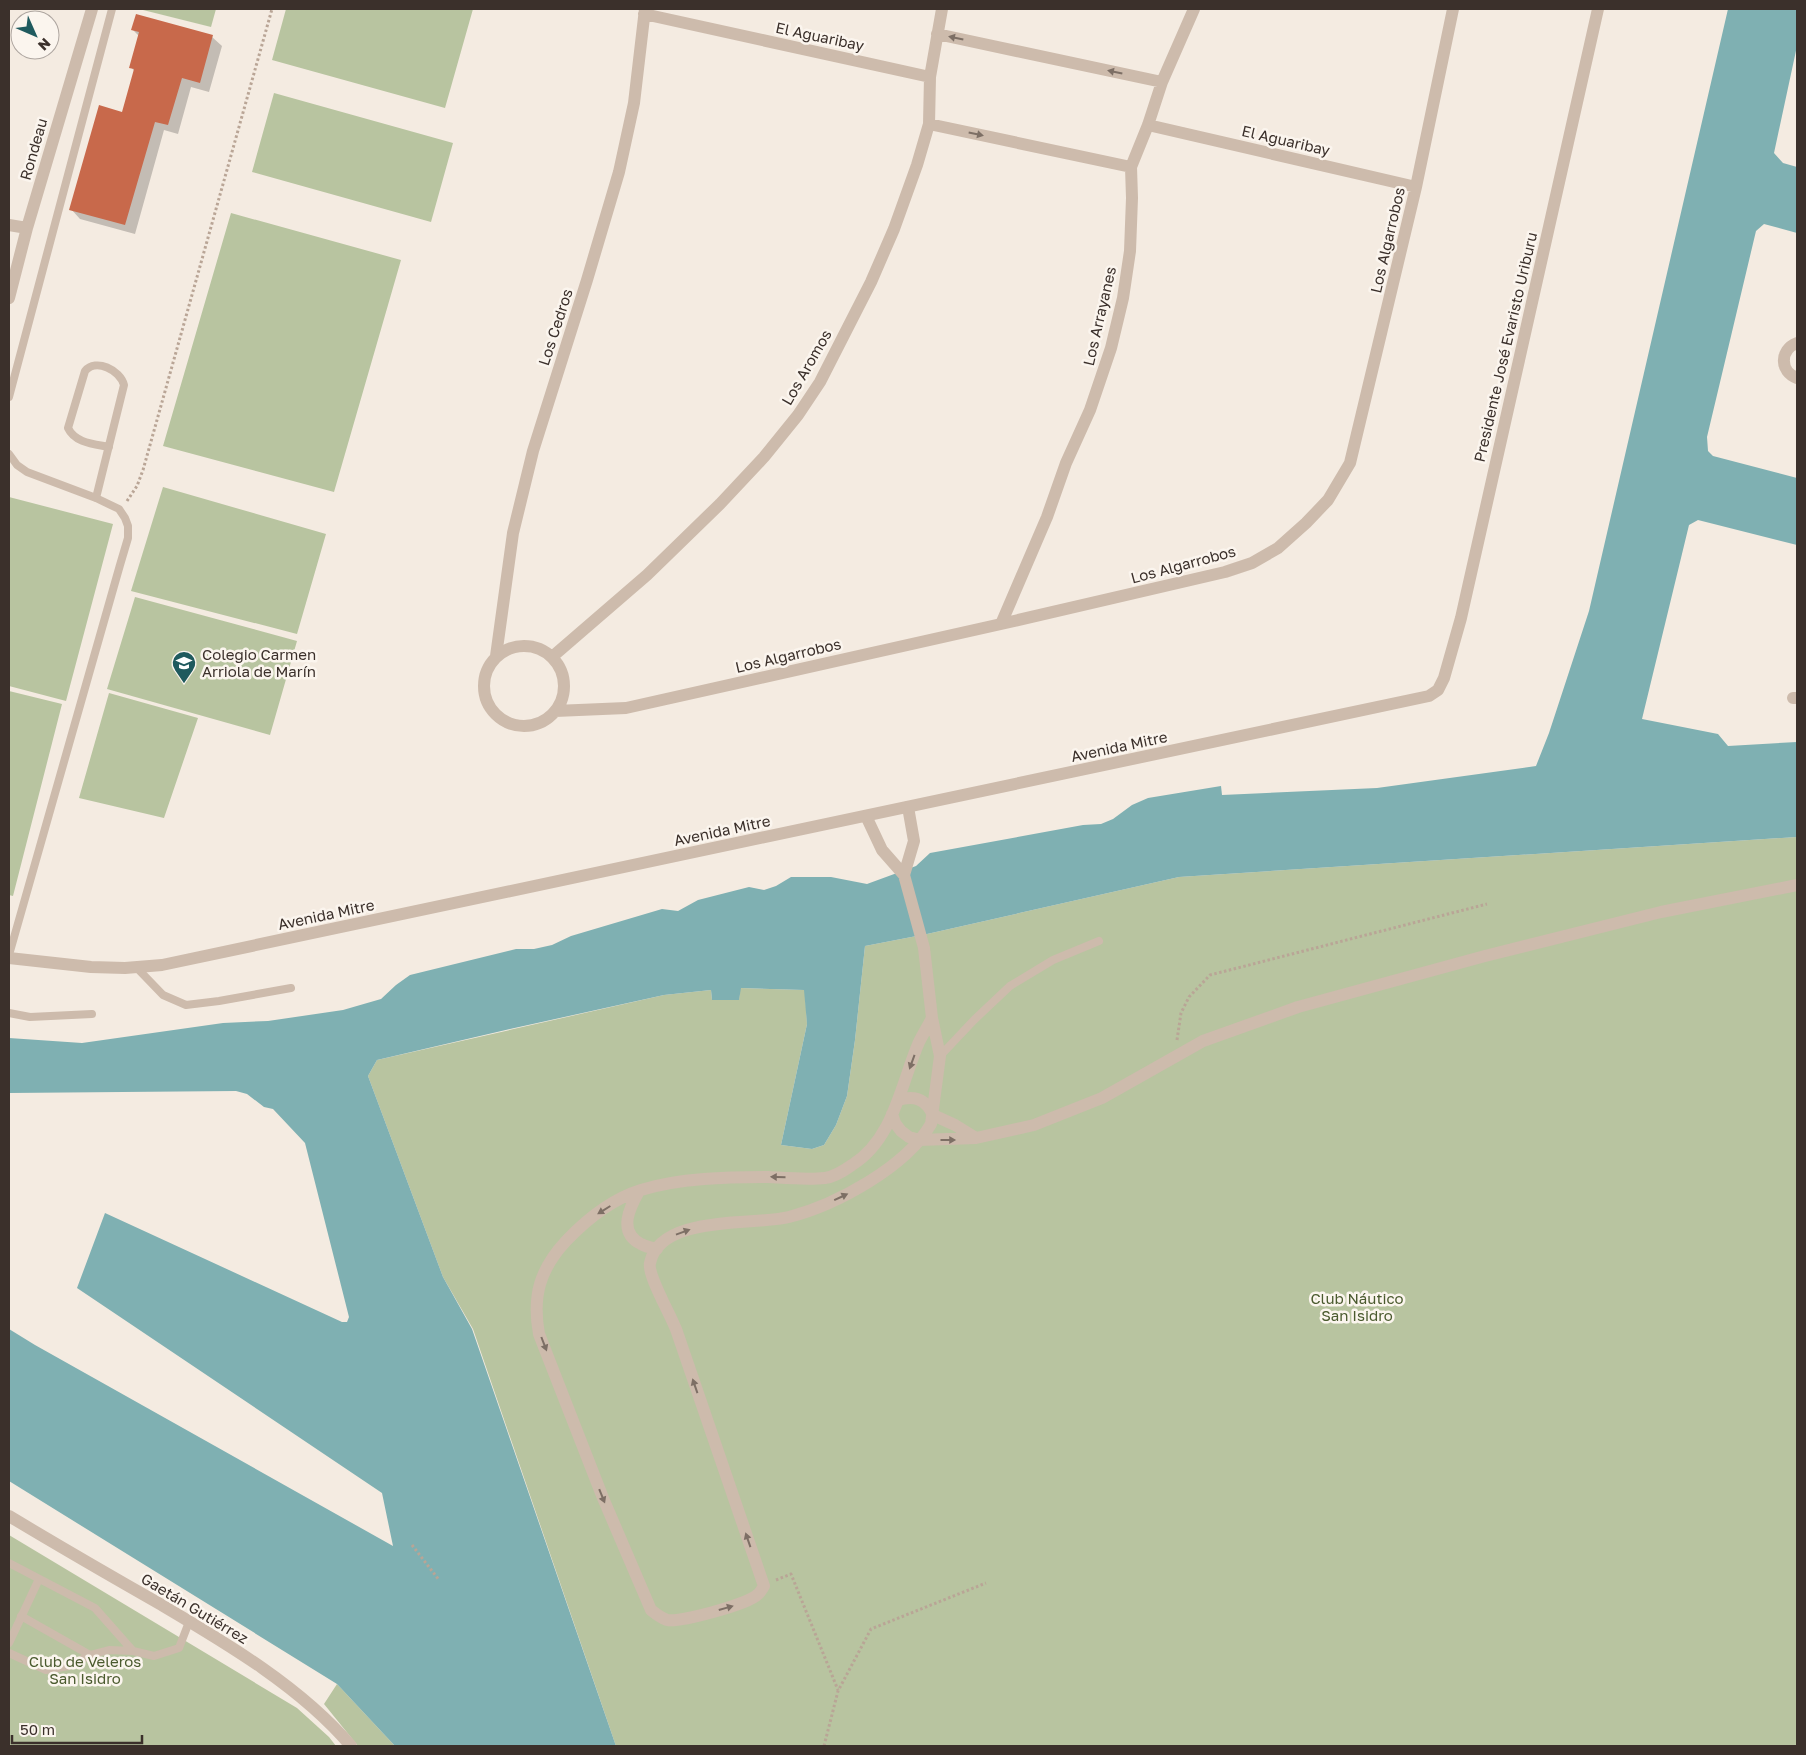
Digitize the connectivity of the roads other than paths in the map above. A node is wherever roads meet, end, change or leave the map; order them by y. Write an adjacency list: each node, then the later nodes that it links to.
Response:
1 (92, 9): 16 (street, Rondeau)
2 (112, 9): 20 (lane)
3 (942, 9): 8 (street, Los Aromos)
4 (1194, 9): 10 (street, Los Arrayanes)
5 (1453, 9): 14 (street, Los Algarrobos)
6 (1598, 9): 27 (street, Presidente José Evaristo Uriburu)
7 (644, 11): 9 (street, El Aguaribay); 25 (street, Los Cedros)
8 (937, 34): 9 (street, Los Aromos); 10 (street, one-way to 8)
9 (930, 77): 11 (street, Los Aromos)
10 (1162, 82): 12 (street, Los Arrayanes)
11 (929, 124): 13 (street, one-way to 13); 26 (street, Los Aromos)
12 (1148, 125): 13 (street, Los Arrayanes); 14 (street, El Aguaribay)
13 (1131, 167): 24 (street, Los Arrayanes)
14 (1416, 186): 24 (street, Los Algarrobos)
15 (9, 224): 16 (street)
16 (27, 228): 17 (street, Rondeau)
17 (9, 298)
18 (1797, 344): 19 (street)
19 (1797, 378)
20 (9, 396)
21 (108, 447): 21 (lane); 23 (lane)
22 (9, 454): 23 (lane)
23 (96, 498): 34 (lane)
24 (1001, 624): 28 (street, Los Algarrobos)
25 (496, 656): 26 (street); 28 (street, Los Cedros)
26 (552, 657): 28 (street)
27 (1438, 690): 29 (street, Avenida Mitre)
28 (555, 711)
29 (908, 807): 30 (street, Avenida Mitre); 31 (street)
30 (866, 816): 31 (street); 35 (street, Avenida Mitre)
31 (905, 878): 39 (street)
32 (1797, 885): 44 (street)
33 (1099, 941): 40 (lane)
34 (9, 957): 35 (street, Avenida Mitre)
35 (136, 967): 36 (lane)
36 (291, 988)
37 (9, 1013): 38 (lane)
38 (92, 1014)
39 (932, 1018): 40 (street); 41 (street, one-way to 41)
40 (940, 1056): 43 (street)
41 (898, 1100): 42 (street); 43 (street)
42 (892, 1114): 45 (street); 46 (street, one-way to 46)
43 (933, 1115): 44 (street); 45 (street)
44 (976, 1138): 45 (street, one-way to 44)
45 (918, 1140): 47 (street, one-way to 45)
46 (639, 1190): 47 (street); 47 (street, one-way to 47)
47 (657, 1249)
48 (9, 1516): 52 (street, Gaetán Gutiérrez)
49 (9, 1563): 50 (lane)
50 (39, 1579): 51 (lane); 54 (lane)
51 (21, 1616): 53 (lane); 56 (lane)
52 (189, 1622): 54 (lane); 57 (street, Gaetán Gutiérrez)
53 (9, 1643)
54 (133, 1651): 56 (lane)
55 (9, 1653): 56 (lane)
56 (90, 1655)
57 (351, 1746)

